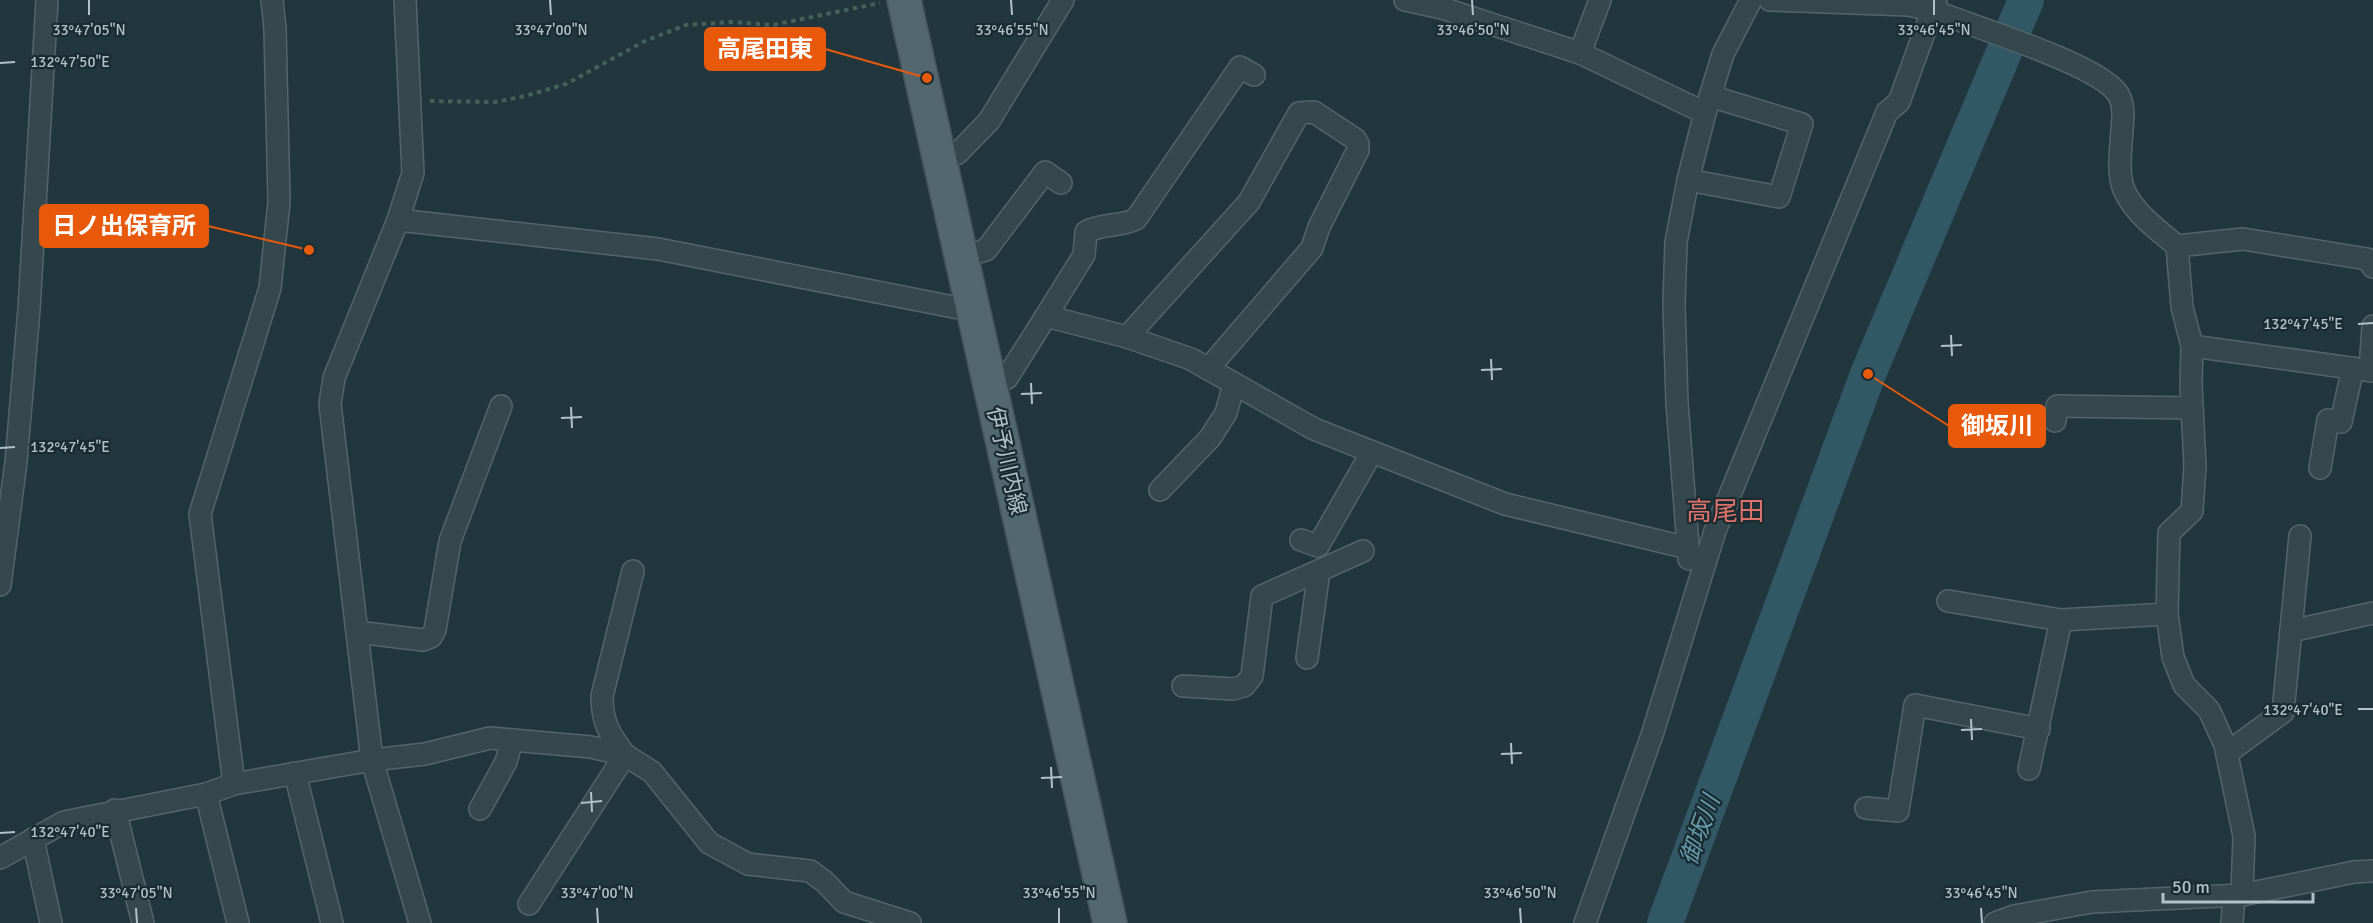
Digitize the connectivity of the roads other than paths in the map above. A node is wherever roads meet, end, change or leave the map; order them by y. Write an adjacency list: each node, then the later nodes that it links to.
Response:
1 (47, 0): 41 (street)
2 (272, 0): 58 (street)
3 (405, 0): 17 (street)
4 (1064, 0): 14 (street)
5 (1405, 0): 11 (street)
6 (1600, 0): 11 (street)
7 (1751, 0): 13 (street)
8 (1770, 0): 10 (street)
9 (892, 1): 14 (main road, 伊予川内線)
10 (1936, 8): 18 (street); 42 (street)
11 (1580, 52): 13 (street)
12 (1254, 75): 22 (street)
13 (1707, 105): 15 (street); 15 (street)
14 (940, 160): 19 (main road, 伊予川内線)
15 (1688, 180): 37 (street)
16 (1061, 183): 19 (street)
17 (398, 220): 21 (street); 48 (street)
18 (2177, 246): 20 (street); 25 (street)
19 (962, 257): 21 (main road, 伊予川内線)
20 (2373, 267)
21 (974, 311): 28 (main road, 伊予川内線)
22 (1046, 316): 24 (street); 28 (street)
23 (2373, 326): 27 (street)
24 (1127, 337): 26 (street); 26 (street)
25 (2192, 346): 27 (street); 31 (street)
26 (1208, 369): 29 (street)
27 (2365, 370): 34 (street)
28 (990, 382): 74 (main road, 伊予川内線)
29 (1234, 384): 33 (street); 35 (street)
30 (501, 406): 48 (street)
31 (2192, 408): 32 (street); 45 (street)
32 (2055, 421)
33 (1372, 452): 37 (street); 39 (street)
34 (2320, 468)
35 (1160, 490)
36 (2300, 536): 47 (street)
37 (1688, 548): 42 (street)
38 (1363, 551): 39 (street)
39 (1325, 568): 49 (street); 50 (street)
40 (633, 571): 54 (street)
41 (0, 585)
42 (1694, 598): 75 (street)
43 (1948, 601): 46 (street)
44 (2373, 613): 47 (street)
45 (2167, 614): 46 (street); 53 (street)
46 (2061, 620): 51 (street)
47 (2291, 631): 53 (street)
48 (357, 633): 55 (street)
49 (1307, 658)
50 (1183, 686)
51 (2039, 729): 56 (street); 60 (street)
52 (512, 740): 54 (street); 55 (street); 61 (street)
53 (2227, 753): 66 (street)
54 (625, 755): 67 (street); 73 (street)
55 (372, 760): 57 (street); 72 (street)
56 (2029, 770)
57 (295, 773): 58 (street); 71 (street)
58 (234, 784): 59 (street)
59 (206, 794): 62 (street); 70 (street)
60 (1866, 808)
61 (480, 809)
62 (116, 810): 63 (street); 69 (street)
63 (33, 839): 64 (street); 68 (street)
64 (0, 858)
65 (2373, 871): 66 (street)
66 (2238, 895): 76 (street); 77 (street)
67 (529, 904)
68 (51, 923)
69 (143, 923)
70 (238, 923)
71 (332, 923)
72 (420, 923)
73 (910, 923)
74 (1110, 923)
75 (1585, 923)
76 (1995, 923)
77 (2232, 923)

